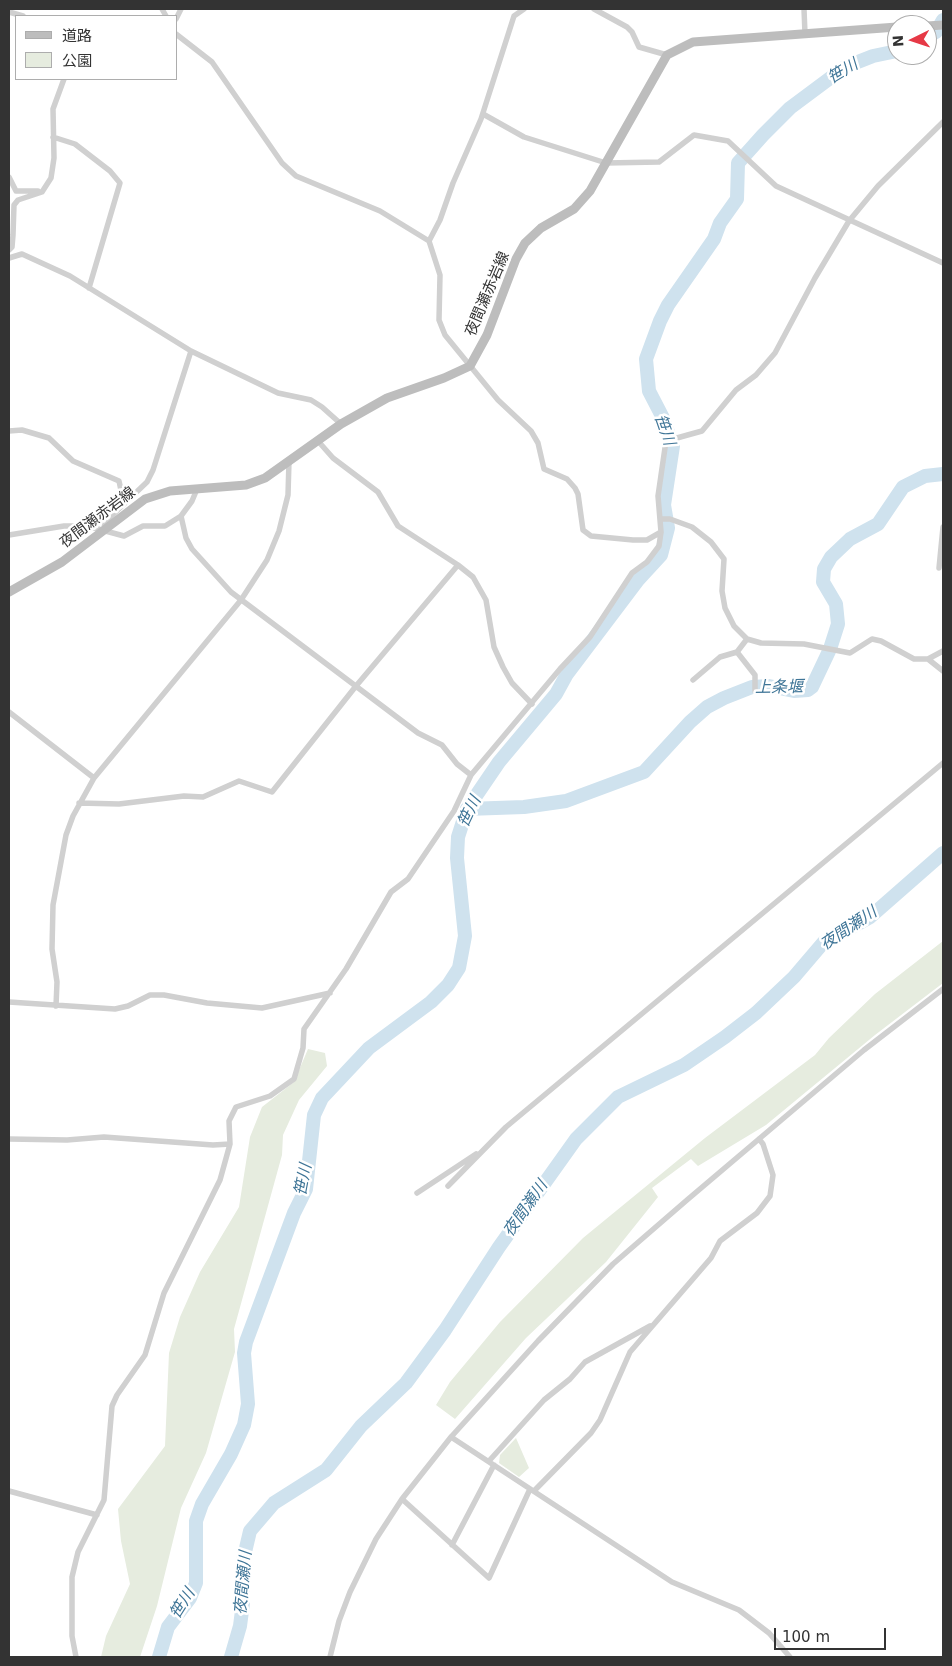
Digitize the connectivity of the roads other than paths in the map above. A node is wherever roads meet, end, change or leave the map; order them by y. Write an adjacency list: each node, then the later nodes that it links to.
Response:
1 (524, 9): 9 (street)
2 (594, 9): 7 (street)
3 (804, 9): 5 (street)
4 (887, 28): 5 (main road)
5 (805, 34): 7 (main road)
6 (178, 36): 16 (street)
7 (667, 55): 12 (main road, 夜間瀬赤岩線)
8 (64, 80): 11 (street)
9 (483, 114): 12 (street); 16 (street)
10 (943, 122): 15 (street)
11 (53, 137): 14 (street); 20 (street)
12 (606, 163): 15 (street); 22 (main road, 夜間瀬赤岩線)
13 (9, 177): 14 (street)
14 (42, 192): 17 (street)
15 (849, 221): 19 (street); 29 (street)
16 (429, 241): 22 (street)
17 (9, 250)
18 (9, 258): 20 (street)
19 (943, 263)
20 (89, 288): 21 (street)
21 (191, 350): 23 (street); 30 (street)
22 (470, 366): 23 (main road, 夜間瀬赤岩線); 32 (street)
23 (341, 424): 25 (main road, 夜間瀬赤岩線)
24 (9, 431): 30 (street)
25 (318, 441): 26 (main road, 夜間瀬赤岩線); 34 (street)
26 (289, 461): 27 (main road, 夜間瀬赤岩線); 37 (street)
27 (197, 489): 28 (street); 30 (main road, 夜間瀬赤岩線)
28 (181, 516): 30 (street); 37 (street)
29 (661, 519): 32 (street); 38 (street)
30 (105, 527): 33 (street); 36 (main road, 夜間瀬赤岩線)
31 (943, 527): 35 (street)
32 (661, 532): 46 (street)
33 (9, 535)
34 (458, 565): 44 (street); 46 (street)
35 (939, 568)
36 (9, 592)
37 (241, 600): 44 (street); 50 (street)
38 (747, 640): 40 (street); 41 (street)
39 (943, 650): 41 (street)
40 (737, 652): 43 (street); 45 (street)
41 (928, 659): 42 (street)
42 (943, 671)
43 (693, 680)
44 (356, 686): 49 (street); 51 (street)
45 (755, 691)
46 (532, 704): 49 (street)
47 (9, 712): 50 (street)
48 (943, 763): 59 (street)
49 (472, 775): 53 (street)
50 (94, 778): 51 (street)
51 (79, 803): 55 (street)
52 (943, 989): 57 (street)
53 (330, 993): 55 (street); 58 (street)
54 (9, 1002): 55 (street)
55 (56, 1006)
56 (9, 1139): 58 (street)
57 (759, 1139): 62 (street); 63 (street)
58 (230, 1144): 68 (street)
59 (482, 1151): 60 (street); 61 (street)
60 (448, 1186)
61 (417, 1193)
62 (653, 1324): 64 (street); 65 (street)
63 (451, 1437): 64 (street); 67 (street)
64 (492, 1463): 65 (street); 69 (street)
65 (532, 1490): 69 (street); 72 (street)
66 (9, 1491): 68 (street)
67 (402, 1499): 69 (street); 71 (street)
68 (97, 1515): 70 (street)
69 (452, 1545)
70 (76, 1657)
71 (330, 1657)
72 (790, 1657)

